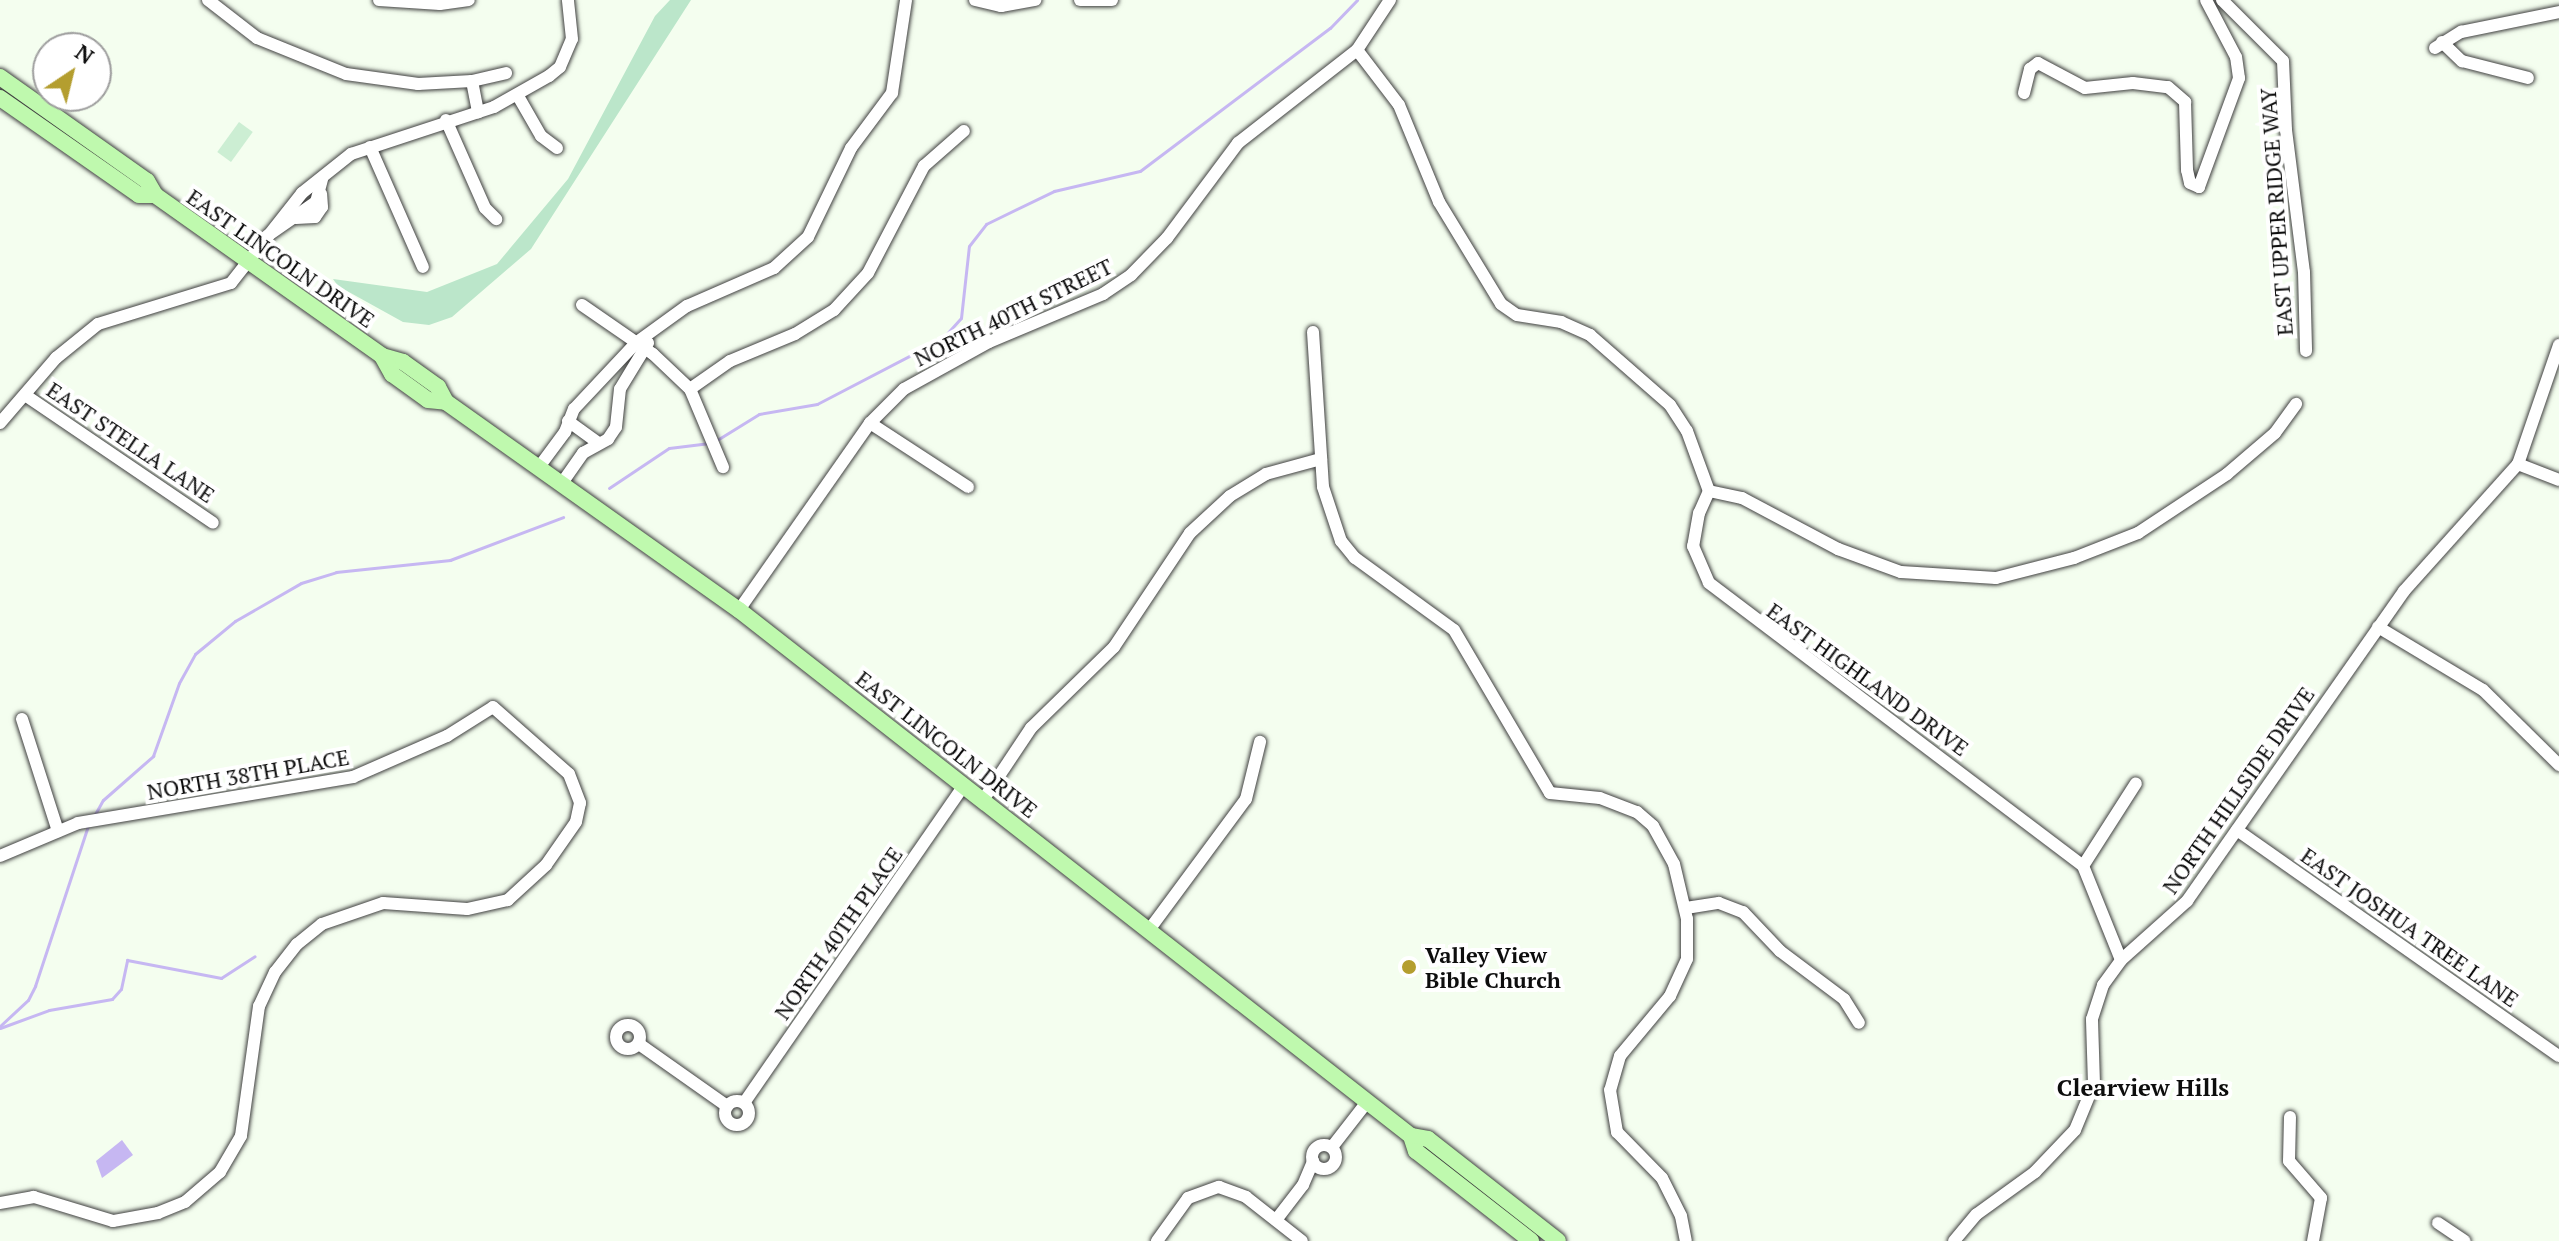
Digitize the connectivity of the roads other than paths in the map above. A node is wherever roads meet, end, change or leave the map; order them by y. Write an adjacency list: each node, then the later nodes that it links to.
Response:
1 (208, 0): 18 (street)
2 (379, 0): 3 (street)
3 (469, 0)
4 (568, 0): 20 (street)
5 (906, 0): 35 (street)
6 (975, 0): 7 (street)
7 (1035, 0)
8 (1080, 0): 9 (street)
9 (1112, 0)
10 (1390, 0): 14 (street, NORTH 40TH STREET)
11 (2206, 0): 19 (street)
12 (2222, 0): 37 (street, EAST UPPER RIDGE WAY)
13 (2559, 12): 17 (street)
14 (1357, 50): 43 (street, NORTH 40TH STREET); 52 (street)
15 (506, 73): 18 (street)
16 (0, 77): 28 (main road, EAST LINCOLN DRIVE)
17 (2528, 78)
18 (472, 81): 22 (street)
19 (2024, 93)
20 (518, 96): 22 (street); 26 (street)
21 (0, 98): 28 (main road, EAST LINCOLN DRIVE)
22 (478, 112): 23 (street)
23 (446, 120): 25 (street); 29 (street)
24 (964, 131): 38 (street)
25 (370, 147): 27 (street); 32 (street)
26 (557, 148)
27 (322, 179): 30 (street); 30 (street)
28 (155, 195): 31 (main road, EAST LINCOLN DRIVE)
29 (496, 219)
30 (263, 241): 31 (street)
31 (248, 261): 39 (street); 48 (main road, EAST LINCOLN DRIVE)
32 (423, 267)
33 (582, 305): 35 (street)
34 (1313, 332): 45 (street)
35 (641, 345): 38 (street); 41 (street); 44 (street)
36 (2559, 345): 47 (street, NORTH HILLSIDE DRIVE)
37 (2306, 351)
38 (690, 389): 46 (street)
39 (25, 395): 42 (street); 53 (street, EAST STELLA LANE)
40 (2296, 404): 52 (street)
41 (568, 421): 44 (street); 48 (street)
42 (0, 423)
43 (870, 423): 51 (street); 54 (street, NORTH 40TH STREET)
44 (597, 442): 50 (street)
45 (1321, 459): 61 (street); 66 (street)
46 (720, 460)
47 (2518, 464): 49 (street); 55 (street, NORTH HILLSIDE DRIVE)
48 (539, 467): 50 (main road, EAST LINCOLN DRIVE)
49 (2559, 480)
50 (562, 483): 54 (main road, EAST LINCOLN DRIVE)
51 (968, 487)
52 (1709, 491): 65 (street, EAST HIGHLAND DRIVE)
53 (213, 523)
54 (739, 610): 60 (main road, EAST LINCOLN DRIVE)
55 (2378, 627): 58 (street); 62 (street, NORTH HILLSIDE DRIVE)
56 (22, 719): 63 (street)
57 (1260, 742): 67 (street)
58 (2559, 765)
59 (2136, 783): 65 (street)
60 (964, 785): 61 (main road, EAST LINCOLN DRIVE); 73 (street, NORTH 40TH PLACE)
61 (983, 800): 67 (main road, EAST LINCOLN DRIVE)
62 (2237, 830): 68 (street, NORTH HILLSIDE DRIVE); 71 (street, EAST JOSHUA TREE LANE)
63 (58, 831): 64 (street, NORTH 38TH PLACE); 81 (street, NORTH 38TH PLACE)
64 (0, 856)
65 (2083, 866): 68 (street)
66 (1686, 908): 69 (street); 88 (street)
67 (1149, 930): 72 (main road, EAST LINCOLN DRIVE)
68 (2121, 960): 89 (street, NORTH HILLSIDE DRIVE)
69 (1859, 1023)
70 (639, 1044): 74 (street)
71 (2559, 1056)
72 (1367, 1102): 76 (main road, EAST LINCOLN DRIVE); 77 (street)
73 (744, 1103): 74 (street); 74 (street, NORTH 40TH PLACE)
74 (727, 1106)
75 (2290, 1117): 90 (street)
76 (1411, 1136): 86 (main road, EAST LINCOLN DRIVE); 87 (main road, EAST LINCOLN DRIVE)
77 (1332, 1147): 78 (street); 79 (street)
78 (1313, 1161): 79 (street); 80 (street)
79 (1324, 1169): 80 (street)
80 (1303, 1185): 82 (street)
81 (0, 1203)
82 (1276, 1220): 84 (street); 85 (street)
83 (2438, 1223): 91 (street)
84 (1157, 1241)
85 (1302, 1241)
86 (1531, 1241)
87 (1558, 1241)
88 (1686, 1241)
89 (1954, 1241)
90 (2313, 1241)
91 (2465, 1241)

